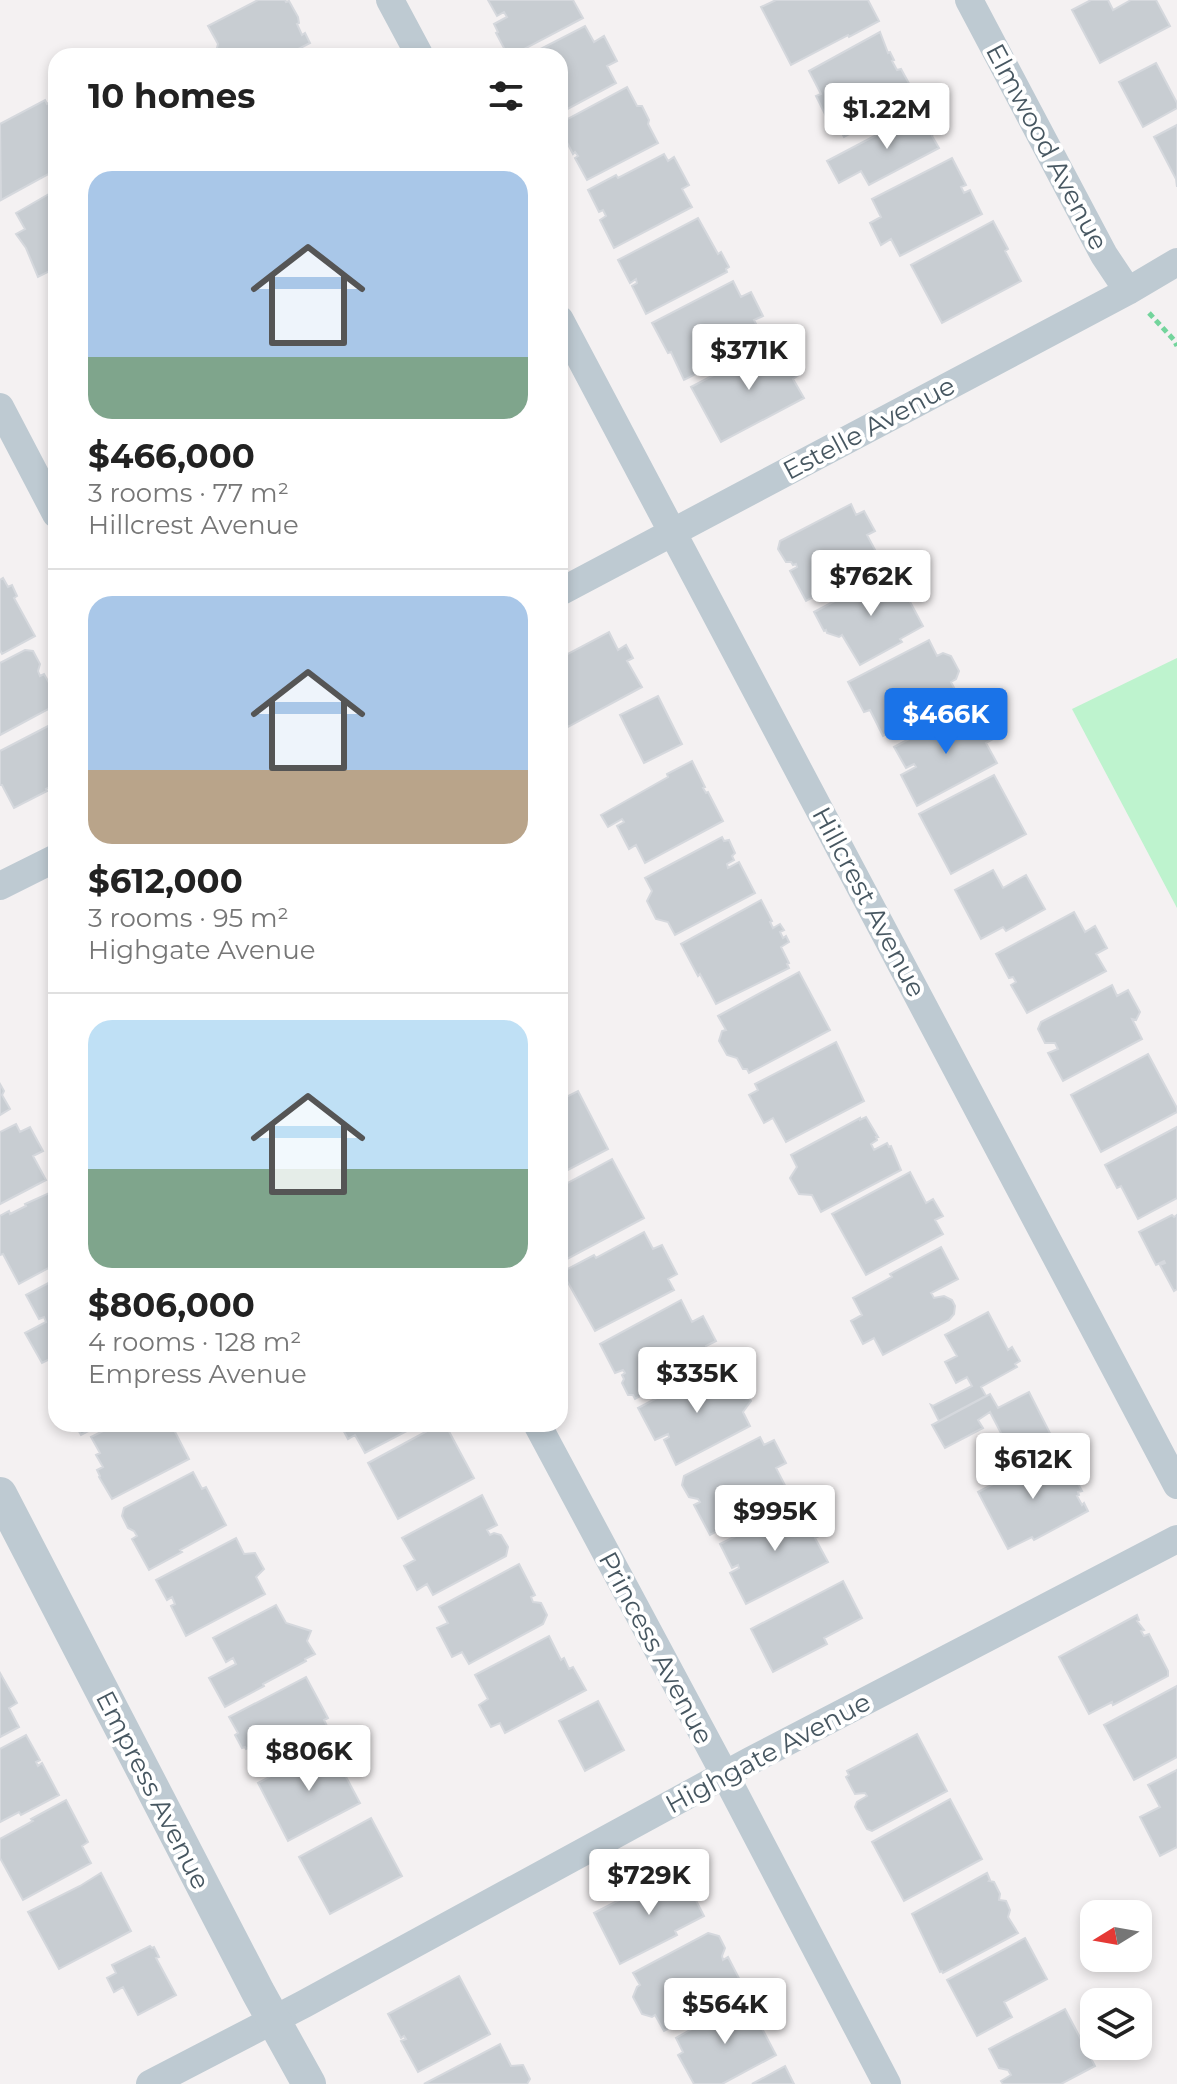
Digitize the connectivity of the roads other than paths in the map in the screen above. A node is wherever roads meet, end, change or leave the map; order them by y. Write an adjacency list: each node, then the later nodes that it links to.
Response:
1 (390, 0): 3 (street)
2 (969, 0): 5 (street, Elmwood Avenue)
3 (416, 48)
4 (1177, 262): 5 (street, Estelle Avenue)
5 (1128, 291): 9 (street, Estelle Avenue)
6 (568, 335): 9 (street, Hillcrest Avenue)
7 (0, 407): 8 (street)
8 (48, 499)
9 (672, 532): 10 (street, Estelle Avenue); 14 (street, Hillcrest Avenue)
10 (568, 588)
11 (48, 862): 12 (street)
12 (0, 886)
13 (541, 1432): 17 (street, Princess Avenue)
14 (1177, 1485)
15 (0, 1494): 18 (street, Empress Avenue)
16 (1177, 1539): 17 (street, Highgate Avenue)
17 (725, 1775): 18 (street, Highgate Avenue); 21 (street, Princess Avenue)
18 (274, 2020): 19 (street, Highgate Avenue); 20 (street, Empress Avenue)
19 (150, 2084)
20 (309, 2084)
21 (887, 2084)

